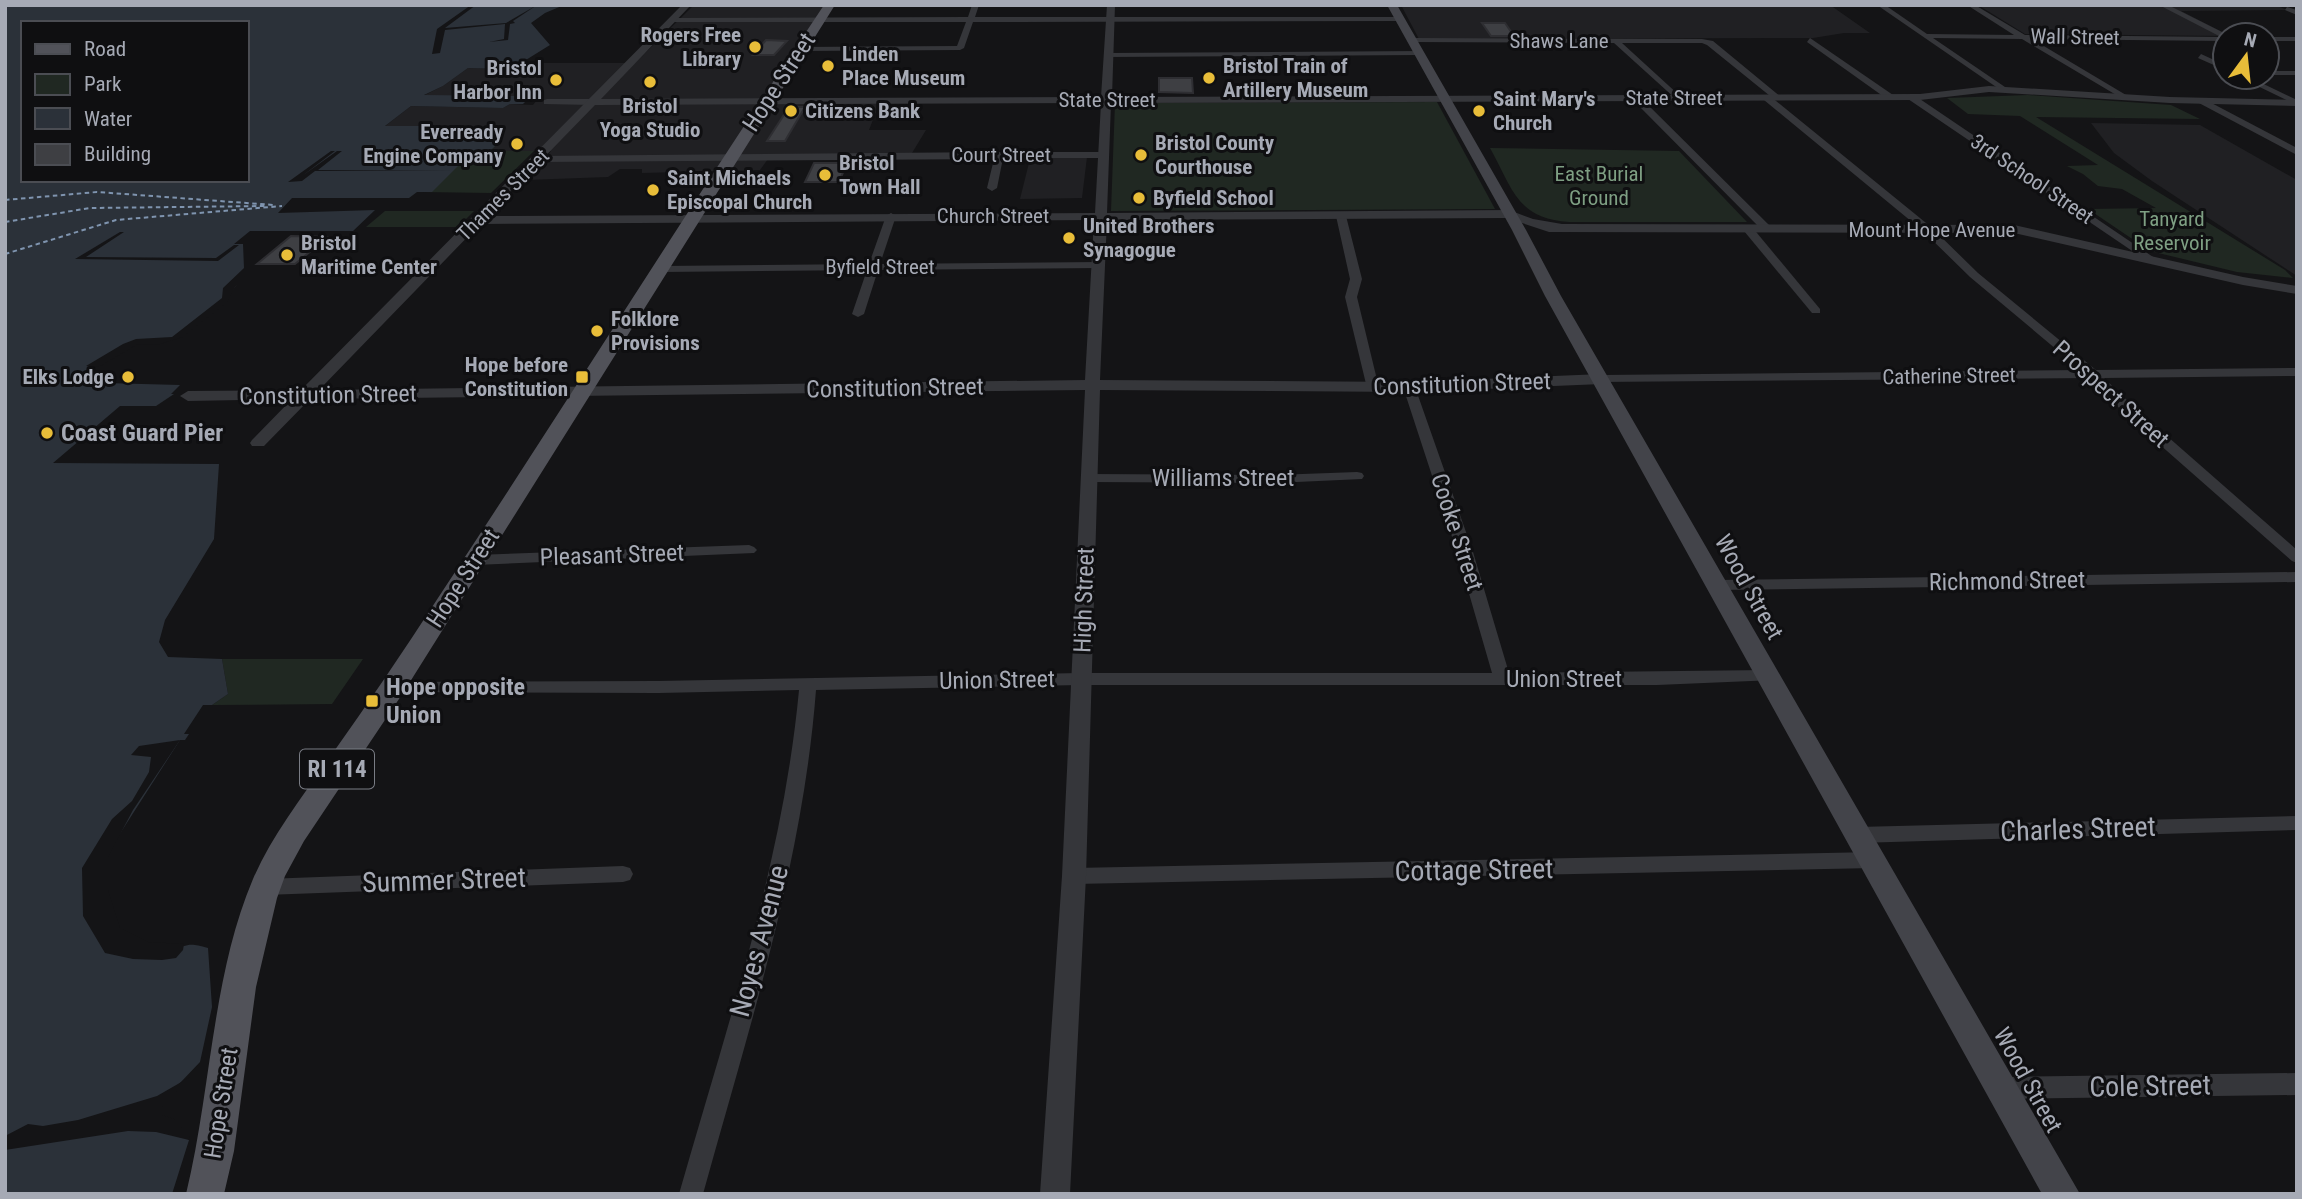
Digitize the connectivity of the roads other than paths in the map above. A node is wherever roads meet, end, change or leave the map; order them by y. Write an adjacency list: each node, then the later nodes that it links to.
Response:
1 (687, 5): 11 (street, Thames Street)
2 (830, 5): 12 (main road, Hope Street / RI 114)
3 (976, 5): 13 (street)
4 (1880, 5): 15 (street)
5 (1970, 5): 16 (street)
6 (2162, 5): 14 (street)
7 (2287, 9): 10 (street)
8 (1396, 12): 9 (street); 21 (main road, Wood Street)
9 (1110, 13): 13 (street); 24 (street, High Street)
10 (2297, 13)
11 (673, 20): 12 (street); 39 (street, Thames Street)
12 (820, 20): 13 (street); 23 (main road, Hope Street / RI 114)
13 (969, 20): 22 (street)
14 (2211, 30)
15 (1925, 36): 16 (street, Wall Street); 27 (street)
16 (2023, 36): 17 (street, Wall Street); 31 (street)
17 (2211, 37)
18 (1810, 40): 29 (street)
19 (1616, 41): 20 (street, Shaws Lane); 21 (street, Shaws Lane); 34 (street)
20 (1706, 42): 35 (street, Prospect Street)
21 (1416, 47): 24 (street, Shaws Lane); 32 (main road, Wood Street)
22 (960, 48): 23 (street)
23 (801, 49): 40 (main road, Hope Street / RI 114)
24 (1108, 55): 36 (street, High Street)
25 (2201, 56): 26 (street)
26 (2211, 61)
27 (2002, 89): 30 (street, State Street); 31 (street, State Street)
28 (2272, 91): 41 (street)
29 (1891, 97): 30 (street, State Street); 35 (street, State Street)
30 (1911, 97): 58 (street, 3rd School Street)
31 (2123, 97): 37 (street, State Street)
32 (1445, 98): 33 (street, State Street); 36 (street, State Street); 53 (main road, Wood Street)
33 (1636, 98): 34 (street, State Street); 56 (street)
34 (1677, 98): 35 (street, State Street)
35 (1772, 98): 57 (street, Prospect Street)
36 (1106, 100): 40 (street, State Street); 44 (street, High Street)
37 (2202, 101): 41 (street, State Street); 42 (street)
38 (547, 102): 39 (street, State Street)
39 (593, 102): 40 (street, State Street); 46 (street, Thames Street)
40 (766, 102): 45 (main road, Hope Street / RI 114)
41 (2297, 103)
42 (2297, 152)
43 (999, 155): 44 (street, Court Street); 45 (street, Court Street); 47 (street)
44 (1104, 155): 49 (street, High Street)
45 (730, 158): 46 (street, Court Street); 51 (main road, Hope Street / RI 114)
46 (538, 159): 52 (street, Thames Street)
47 (992, 188)
48 (891, 216): 49 (street, Church Street); 51 (street, Church Street); 60 (street)
49 (1101, 216): 50 (street, Church Street); 59 (street, High Street)
50 (1340, 216): 53 (street, Church Street); 70 (street)
51 (694, 218): 52 (street, Church Street); 61 (main road, Hope Street / RI 114)
52 (477, 220): 72 (street, Thames Street)
53 (1514, 222): 54 (street, Mount Hope Avenue); 54 (street, Mount Hope Avenue); 67 (main road, Wood Street)
54 (1562, 228): 55 (street, Mount Hope Avenue)
55 (1748, 229): 56 (street, Mount Hope Avenue); 63 (street)
56 (1768, 229): 57 (street, Mount Hope Avenue)
57 (1927, 229): 58 (street, Mount Hope Avenue); 66 (street, Prospect Street)
58 (2154, 261): 62 (street, Mount Hope Avenue)
59 (1098, 265): 60 (street, Byfield Street); 68 (street, High Street)
60 (875, 267): 61 (street, Byfield Street); 64 (street)
61 (662, 270): 71 (main road, Hope Street / RI 114)
62 (2297, 290)
63 (1816, 311)
64 (858, 314)
65 (2297, 372): 66 (street, Catherine Street)
66 (2092, 373): 67 (street, Catherine Street); 78 (street, Prospect Street)
67 (1602, 379): 69 (street, Constitution Street); 81 (main road, Wood Street)
68 (1094, 385): 70 (street, Constitution Street); 71 (street, Constitution Street); 76 (street, High Street)
69 (1409, 387): 70 (street, Constitution Street); 83 (street, Cooke Street)
70 (1373, 388)
71 (584, 392): 72 (street, Constitution Street); 79 (main road, Hope Street / RI 114)
72 (305, 395): 73 (street, Constitution Street); 74 (street, Thames Street)
73 (188, 396)
74 (258, 443)
75 (1357, 476): 76 (street, Williams Street)
76 (1088, 478): 84 (street, High Street)
77 (749, 550): 79 (street, Pleasant Street)
78 (2297, 558)
79 (475, 560): 86 (main road, Hope Street / RI 114)
80 (2297, 577): 81 (street, Richmond Street)
81 (1717, 585): 82 (main road, Wood Street)
82 (1769, 676): 83 (street, Union Street); 88 (main road, Wood Street)
83 (1502, 678): 84 (street, Union Street)
84 (1081, 679): 85 (street, Union Street); 91 (street, High Street)
85 (808, 684): 86 (street, Union Street); 96 (street, Noyes Avenue)
86 (394, 685): 92 (main road, Hope Street / RI 114)
87 (2297, 823): 88 (street, Charles Street)
88 (1858, 835): 89 (main road, Wood Street)
89 (1874, 860): 91 (street, Cottage Street); 94 (main road, Wood Street)
90 (623, 874): 92 (street, Summer Street)
91 (1074, 876): 97 (street, High Street)
92 (265, 887): 95 (main road, Hope Street / RI 114)
93 (2297, 1084): 94 (street, Cole Street)
94 (2003, 1088): 98 (main road, Wood Street)
95 (205, 1194)
96 (691, 1194)
97 (1055, 1194)
98 (2062, 1194)

